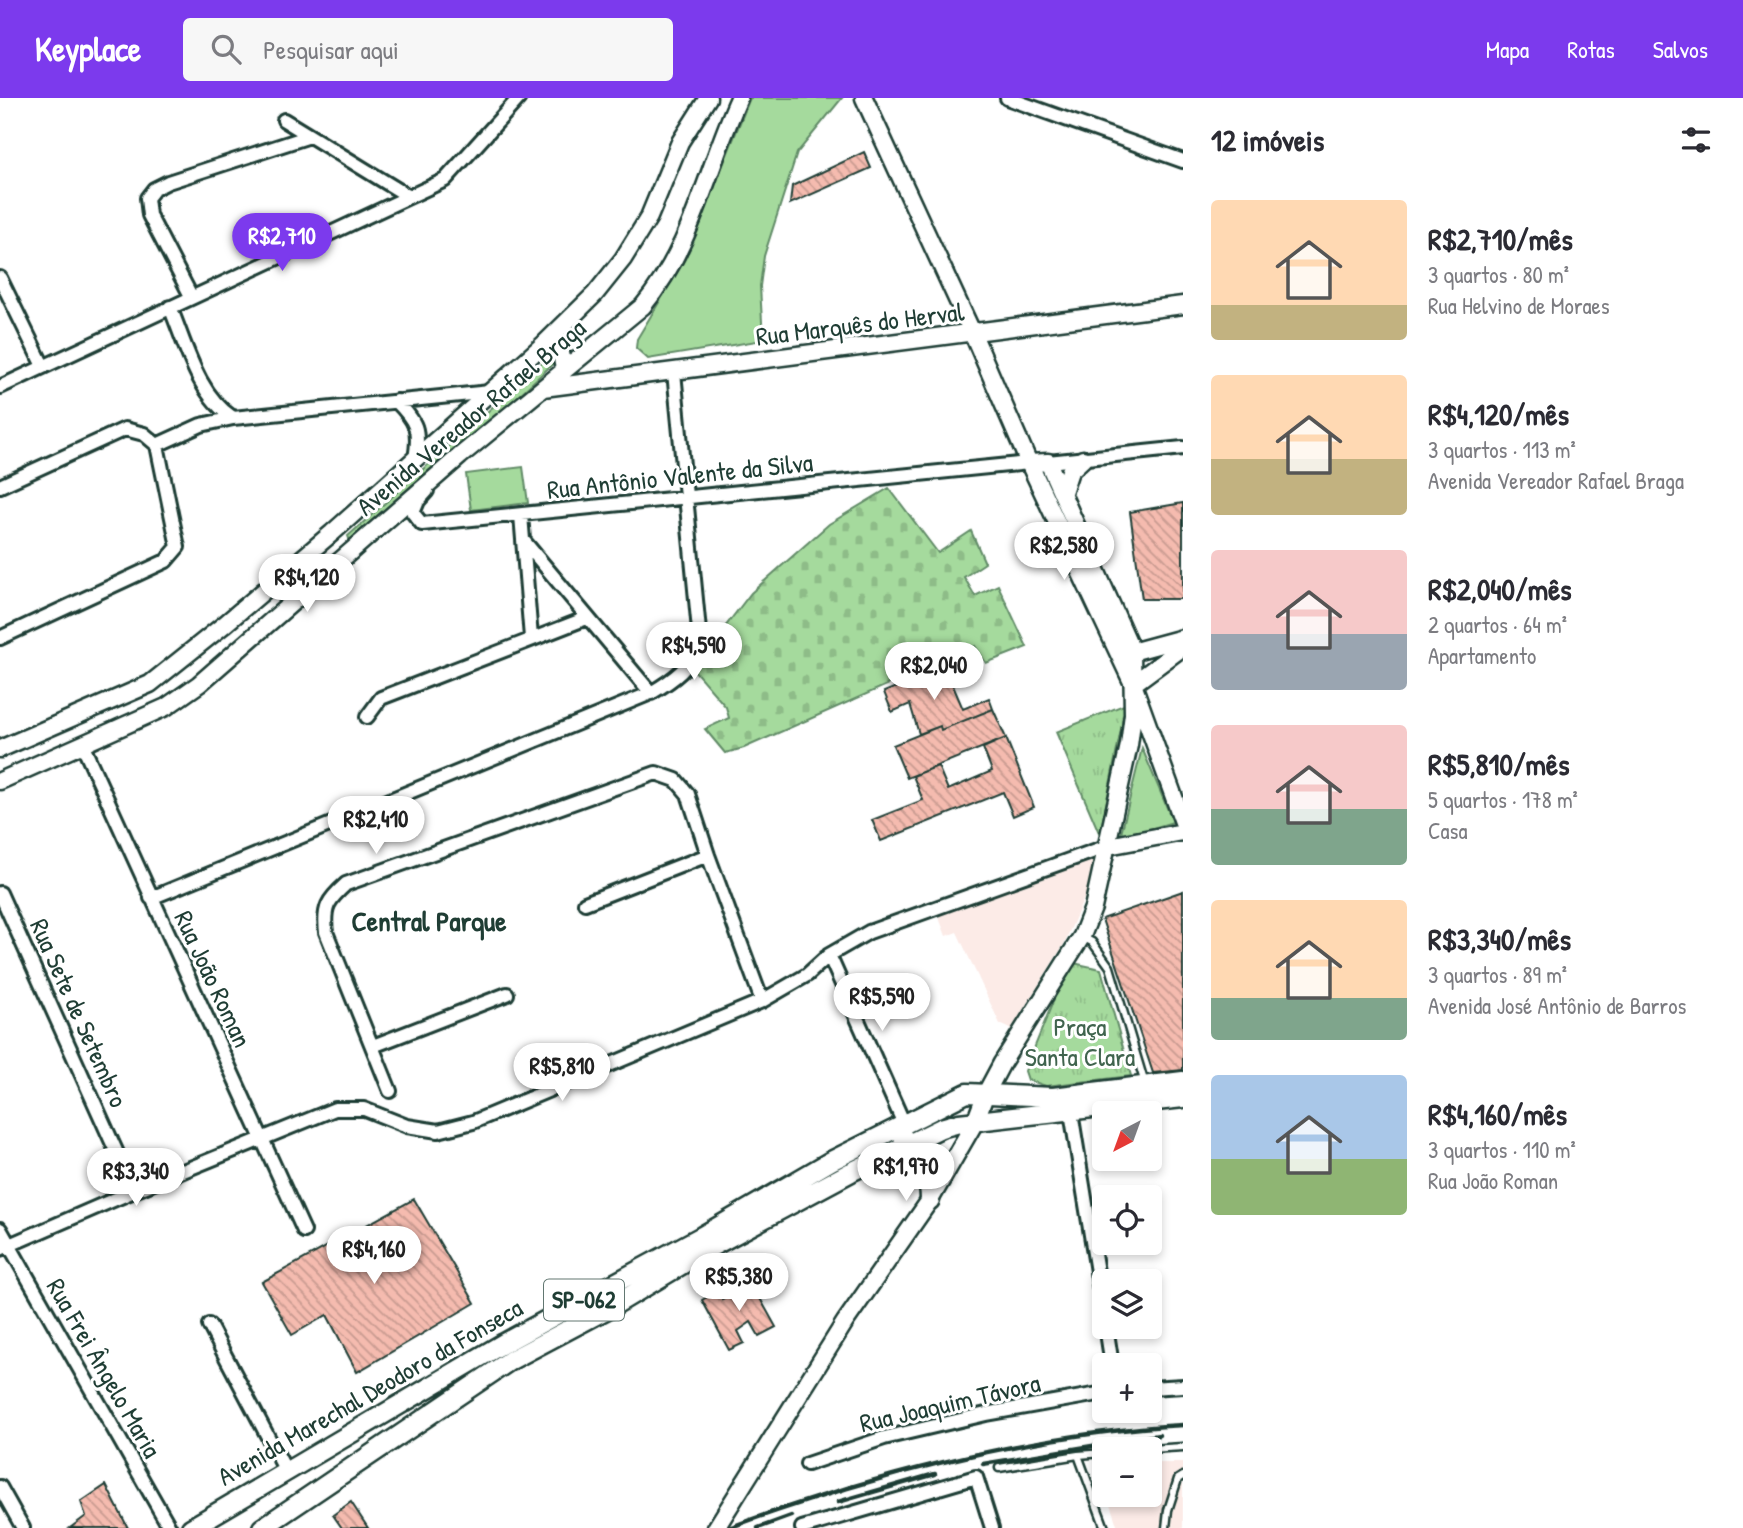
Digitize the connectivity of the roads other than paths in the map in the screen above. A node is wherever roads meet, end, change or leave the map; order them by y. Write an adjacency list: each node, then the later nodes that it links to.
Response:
1 (519, 98): 9 (street)
2 (708, 98): 15 (main road, Avenida Vereador Rafael Braga)
3 (739, 98): 17 (main road, Avenida Vereador Rafael Braga)
4 (1007, 98): 8 (street)
5 (866, 99): 14 (main road)
6 (284, 120): 7 (street)
7 (310, 136): 9 (street); 11 (street)
8 (1183, 161)
9 (408, 196): 11 (street)
10 (0, 278): 16 (street)
11 (191, 296): 13 (street)
12 (1183, 305): 14 (main road, Rua Marquês do Herval)
13 (170, 307): 16 (street); 23 (street)
14 (973, 334): 18 (main road, Rua Marquês do Herval); 30 (main road)
15 (544, 344): 17 (main road); 21 (main road, Avenida Vereador Rafael Braga)
16 (43, 366): 19 (street)
17 (564, 369): 20 (main road, Avenida Vereador Rafael Braga)
18 (674, 372): 20 (main road, Rua Marquês do Herval); 33 (street)
19 (0, 387)
20 (542, 388): 26 (main road, Avenida Vereador Rafael Braga)
21 (490, 392): 22 (street); 27 (main road, Avenida Vereador Rafael Braga)
22 (396, 401): 23 (street); 27 (street)
23 (233, 418): 24 (street)
24 (157, 445): 31 (street); 40 (street)
25 (1183, 448): 28 (street)
26 (460, 456): 34 (street, Rua Antônio Valente da Silva); 38 (main road, Avenida Vereador Rafael Braga)
27 (415, 459): 36 (main road, Avenida Vereador Rafael Braga)
28 (1083, 459): 29 (street); 32 (main road)
29 (1048, 462): 30 (main road); 32 (main road)
30 (1030, 463): 33 (street, Rua Antônio Valente da Silva); 44 (main road)
31 (0, 486)
32 (1063, 492): 44 (main road)
33 (686, 498): 34 (street, Rua Antônio Valente da Silva); 47 (street)
34 (521, 515): 35 (street)
35 (523, 540): 37 (street); 41 (street)
36 (275, 582): 38 (main road); 39 (main road, Avenida Vereador Rafael Braga)
37 (587, 618): 41 (street); 47 (street)
38 (269, 623): 45 (main road, Avenida Vereador Rafael Braga)
39 (225, 624): 45 (main road); 50 (main road, Avenida Vereador Rafael Braga)
40 (0, 638)
41 (531, 638): 48 (street)
42 (1183, 638): 44 (main road)
43 (1183, 648): 46 (main road)
44 (1125, 653): 46 (main road)
45 (216, 669): 49 (main road, Avenida Vereador Rafael Braga)
46 (1133, 684): 52 (main road); 54 (main road)
47 (651, 693): 57 (street)
48 (368, 717)
49 (82, 744): 51 (main road, Avenida Vereador Rafael Braga); 57 (street, Rua João Roman)
50 (0, 749)
51 (0, 781)
52 (1183, 822)
53 (1183, 832): 54 (main road)
54 (1108, 846): 59 (main road); 60 (street)
55 (708, 855): 58 (street); 62 (street); 63 (street)
56 (0, 893): 74 (street, Rua Sete de Setembro)
57 (151, 898): 72 (street, Rua João Roman)
58 (585, 903)
59 (1082, 936): 65 (lane); 67 (main road)
60 (829, 956): 62 (street); 71 (street)
61 (508, 994): 63 (street)
62 (762, 1001): 72 (street)
63 (373, 1046): 66 (street)
64 (1183, 1081): 65 (main road, SP-062)
65 (1146, 1086): 67 (main road, SP-062)
66 (390, 1091)
67 (986, 1093): 70 (main road); 71 (main road, Avenida Marechal Deodoro da Fonseca / SP-062)
68 (1183, 1098): 69 (main road, SP-062)
69 (1070, 1112): 70 (main road, SP-062); 79 (street)
70 (975, 1122): 73 (main road, Avenida Marechal Deodoro da Fonseca / SP-062); 75 (main road)
71 (904, 1124): 73 (main road); 84 (main road, Avenida Marechal Deodoro da Fonseca / SP-062)
72 (261, 1140): 74 (street); 77 (street, Rua João Roman)
73 (903, 1146): 75 (main road); 85 (main road, Avenida Marechal Deodoro da Fonseca / SP-062)
74 (134, 1191): 78 (street)
75 (930, 1200): 99 (main road)
76 (0, 1229): 78 (street, Rua Frei Ângelo Maria)
77 (304, 1231)
78 (4, 1247): 97 (street, Rua Frei Ângelo Maria)
79 (1096, 1269)
80 (209, 1325): 92 (street)
81 (1183, 1386): 82 (street)
82 (1162, 1387)
83 (1092, 1395): 90 (street, Rua Joaquim Távora)
84 (381, 1416): 85 (main road); 92 (main road, Avenida Marechal Deodoro da Fonseca / SP-062)
85 (381, 1447): 98 (main road, Avenida Marechal Deodoro da Fonseca / SP-062)
86 (1183, 1447): 87 (lane)
87 (1162, 1448)
88 (1092, 1454): 89 (lane)
89 (1078, 1455): 91 (lane); 102 (lane)
90 (807, 1464)
91 (999, 1468)
92 (287, 1472): 95 (main road, Avenida Marechal Deodoro da Fonseca / SP-062)
93 (1183, 1476): 103 (lane)
94 (0, 1488): 96 (street)
95 (194, 1527)
96 (23, 1528)
97 (170, 1528)
98 (262, 1528)
99 (716, 1528)
100 (802, 1528): 101 (street)
101 (992, 1528)
102 (1105, 1528)
103 (1166, 1528)

